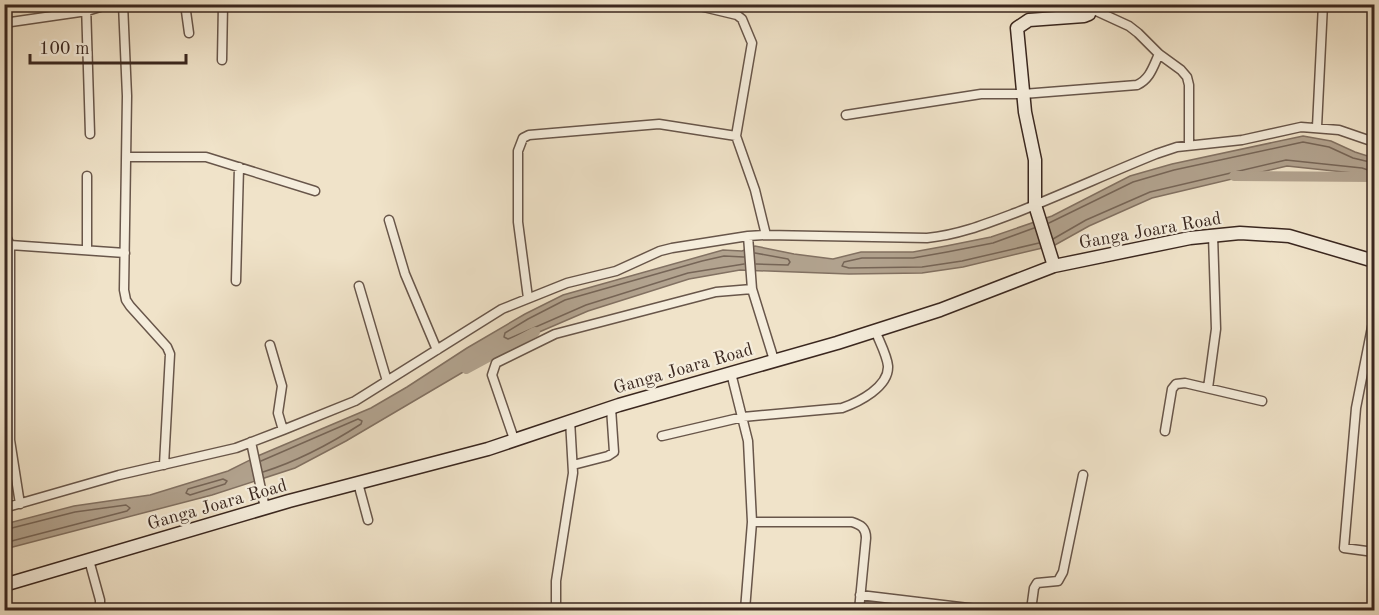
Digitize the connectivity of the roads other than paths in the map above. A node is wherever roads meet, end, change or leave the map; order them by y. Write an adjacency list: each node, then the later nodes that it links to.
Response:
1 (110, 4): 8 (street)
2 (123, 4): 20 (street)
3 (185, 4): 10 (street)
4 (223, 4): 12 (street)
5 (691, 4): 17 (street)
6 (1323, 4): 15 (street)
7 (1092, 7): 11 (street); 13 (main road)
8 (86, 8): 9 (street); 16 (street)
9 (4, 23)
10 (189, 33)
11 (1159, 54): 13 (street); 19 (street)
12 (222, 60)
13 (1023, 93): 14 (street); 24 (main road)
14 (846, 115)
15 (1317, 127): 18 (street); 19 (street)
16 (90, 134)
17 (736, 136): 27 (street); 38 (street)
18 (1374, 142)
19 (1189, 146): 24 (street)
20 (126, 157): 21 (street); 32 (street)
21 (239, 167): 23 (street); 35 (street)
22 (87, 176): 31 (street)
23 (315, 191)
24 (1036, 209): 27 (street); 34 (main road)
25 (389, 220): 42 (street)
26 (4, 232): 30 (street)
27 (765, 235): 29 (street)
28 (1213, 235): 33 (main road, Ganga Joara Road); 34 (main road, Ganga Joara Road); 46 (street)
29 (748, 236): 37 (street); 38 (street)
30 (10, 245): 31 (street); 60 (street)
31 (87, 250): 32 (street)
32 (125, 253): 56 (street)
33 (1374, 261)
34 (1054, 266): 40 (main road, Ganga Joara Road)
35 (236, 281)
36 (359, 286): 45 (street)
37 (752, 289): 43 (street); 54 (street)
38 (528, 298): 42 (street)
39 (1374, 317): 65 (street)
40 (875, 330): 43 (main road, Ganga Joara Road); 49 (street)
41 (270, 345): 51 (street)
42 (437, 350): 45 (street)
43 (774, 360): 44 (main road, Ganga Joara Road)
44 (730, 373): 48 (main road, Ganga Joara Road); 49 (street)
45 (387, 381): 51 (street)
46 (1208, 388): 47 (street); 52 (street)
47 (1262, 401)
48 (611, 408): 50 (main road, Ganga Joara Road); 57 (street)
49 (743, 417): 53 (street); 64 (street)
50 (570, 420): 54 (main road, Ganga Joara Road); 57 (street)
51 (284, 430): 55 (street)
52 (1165, 431)
53 (662, 436)
54 (514, 439): 59 (main road, Ganga Joara Road)
55 (251, 442): 56 (street); 62 (street)
56 (164, 465): 60 (street)
57 (573, 465): 70 (street)
58 (1083, 475): 74 (street)
59 (358, 483): 62 (main road, Ganga Joara Road); 63 (street)
60 (20, 504): 61 (street)
61 (4, 508)
62 (265, 508): 66 (main road, Ganga Joara Road)
63 (368, 520)
64 (752, 522): 68 (street); 71 (street)
65 (1374, 552)
66 (89, 560): 67 (main road, Ganga Joara Road); 69 (street)
67 (4, 585)
68 (860, 595): 72 (street); 73 (street)
69 (100, 610)
70 (556, 610)
71 (745, 610)
72 (858, 610)
73 (984, 610)
74 (1031, 610)

